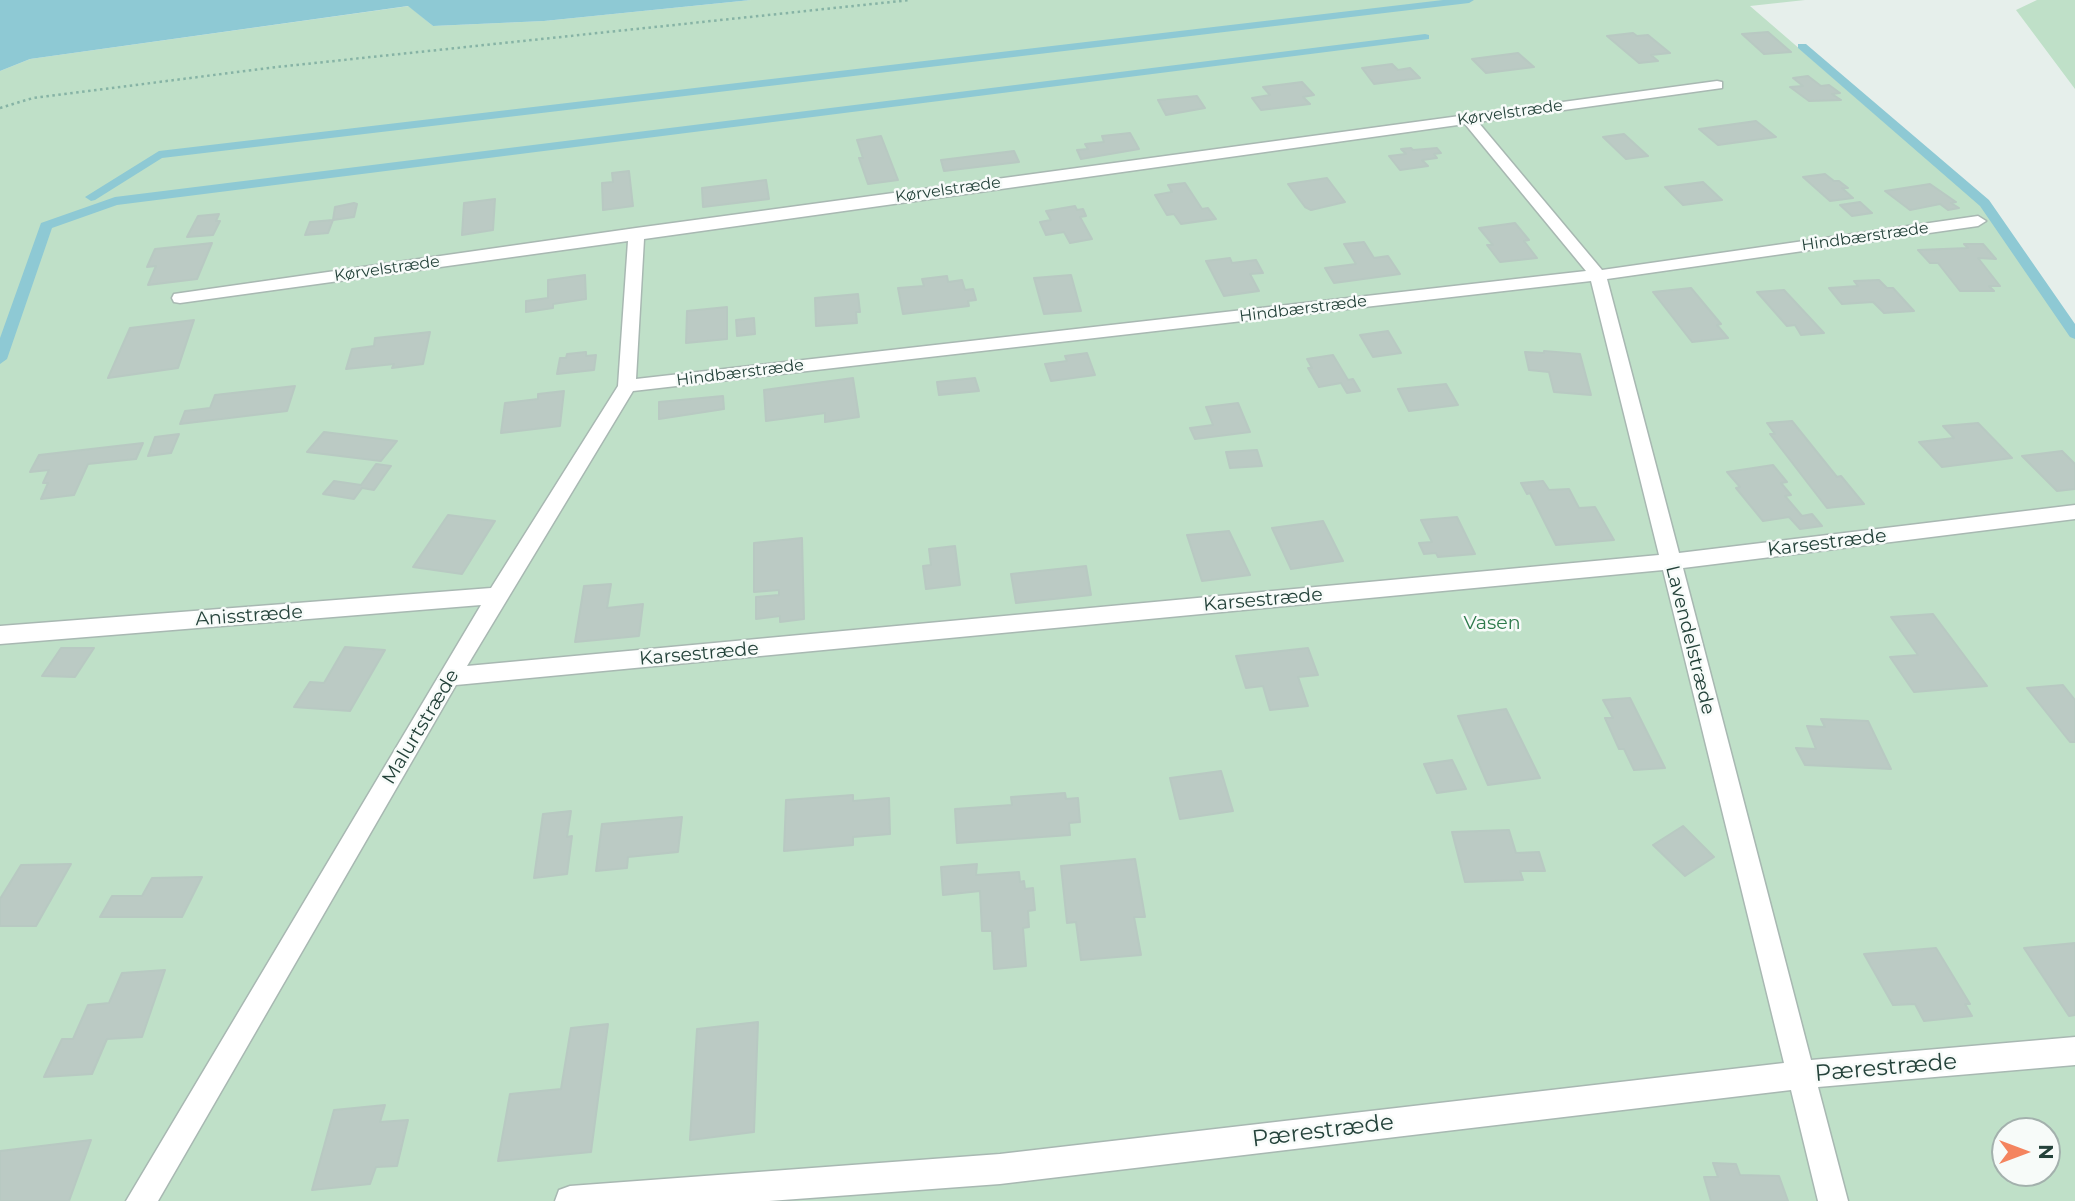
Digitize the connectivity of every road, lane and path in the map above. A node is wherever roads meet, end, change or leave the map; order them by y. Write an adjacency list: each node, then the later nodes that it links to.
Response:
1 (910, 0): 3 (path)
2 (1717, 85): 4 (lane, Kørvelstræde)
3 (0, 108)
4 (1468, 119): 6 (lane, Kørvelstræde); 7 (lane, Lavendelstræde)
5 (1978, 221): 7 (lane, Hindbærstræde)
6 (636, 233): 8 (lane, Kørvelstræde); 9 (lane, Malurtstræde)
7 (1598, 275): 9 (lane, Hindbærstræde); 11 (lane, Lavendelstræde)
8 (180, 298)
9 (627, 386): 12 (lane, Malurtstræde)
10 (2075, 512): 11 (lane, Karsestræde)
11 (1670, 562): 14 (lane, Karsestræde); 16 (lane, Lavendelstræde)
12 (497, 596): 13 (lane, Anisstræde); 14 (lane, Malurtstræde)
13 (0, 635)
14 (450, 677): 17 (lane, Malurtstræde)
15 (2075, 1051): 16 (lane, Pærestræde)
16 (1801, 1075): 18 (lane, Pærestræde); 19 (lane, Lavendelstræde)
17 (141, 1201)
18 (570, 1201)
19 (1833, 1201)

